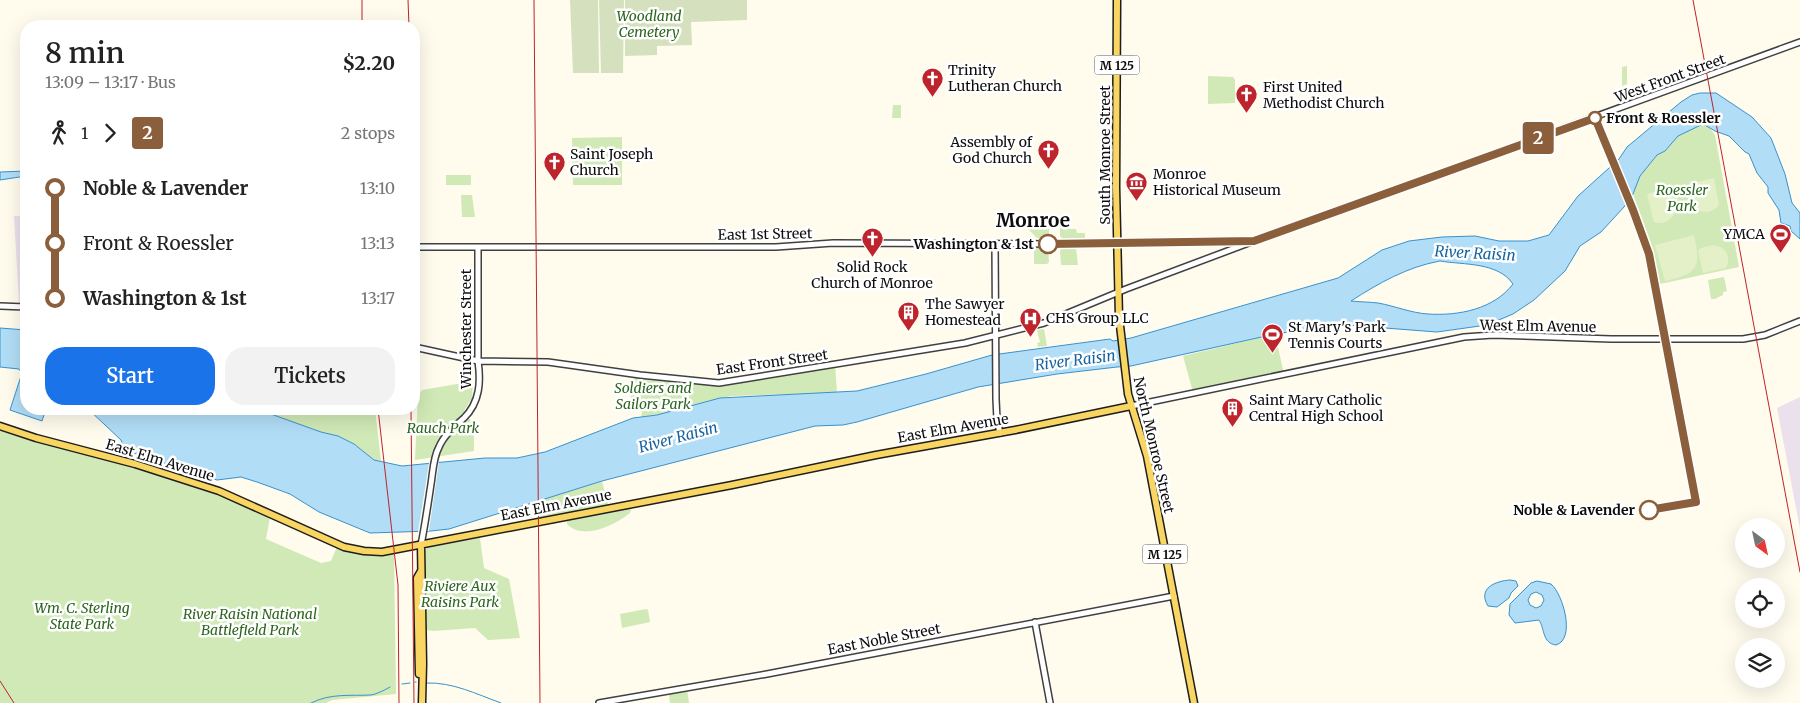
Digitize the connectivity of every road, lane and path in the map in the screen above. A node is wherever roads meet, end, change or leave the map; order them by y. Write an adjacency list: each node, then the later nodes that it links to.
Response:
1 (1117, 0): 5 (main road, South Monroe Street / M 125)
2 (1800, 42): 3 (street, West Front Street)
3 (1595, 118): 4 (street, West Front Street); 15 (street)
4 (1254, 241): 5 (street, East 1st Street); 9 (street, West Front Street)
5 (1118, 242): 6 (street, East 1st Street); 10 (main road, South Monroe Street / M 125)
6 (995, 243): 8 (street, East 1st Street); 14 (street)
7 (420, 247): 8 (street, East 1st Street)
8 (478, 247): 17 (street, Winchester Street)
9 (1126, 289): 10 (street, East Front Street)
10 (1119, 292): 14 (street, East Front Street); 18 (main road, South Monroe Street / M 125)
11 (0, 306): 12 (street)
12 (20, 307)
13 (1800, 321): 15 (street, West Elm Avenue)
14 (997, 336): 17 (street, East Front Street); 21 (street)
15 (1665, 338): 19 (street, West Elm Avenue)
16 (420, 348): 17 (street, East Front Street)
17 (478, 361): 22 (street, Winchester Street)
18 (1124, 369): 19 (main road, North Monroe Street / M 125)
19 (1130, 406): 21 (main road, East Elm Avenue); 23 (main road, North Monroe Street / M 125)
20 (0, 426): 22 (main road, East Elm Avenue)
21 (1000, 433): 22 (main road, East Elm Avenue)
22 (421, 545): 25 (main road)
23 (1174, 596): 24 (street, East Noble Street); 28 (main road, North Monroe Street / M 125)
24 (1035, 622): 26 (street, East Noble Street); 27 (street)
25 (422, 703)
26 (599, 703)
27 (1050, 703)
28 (1194, 703)

